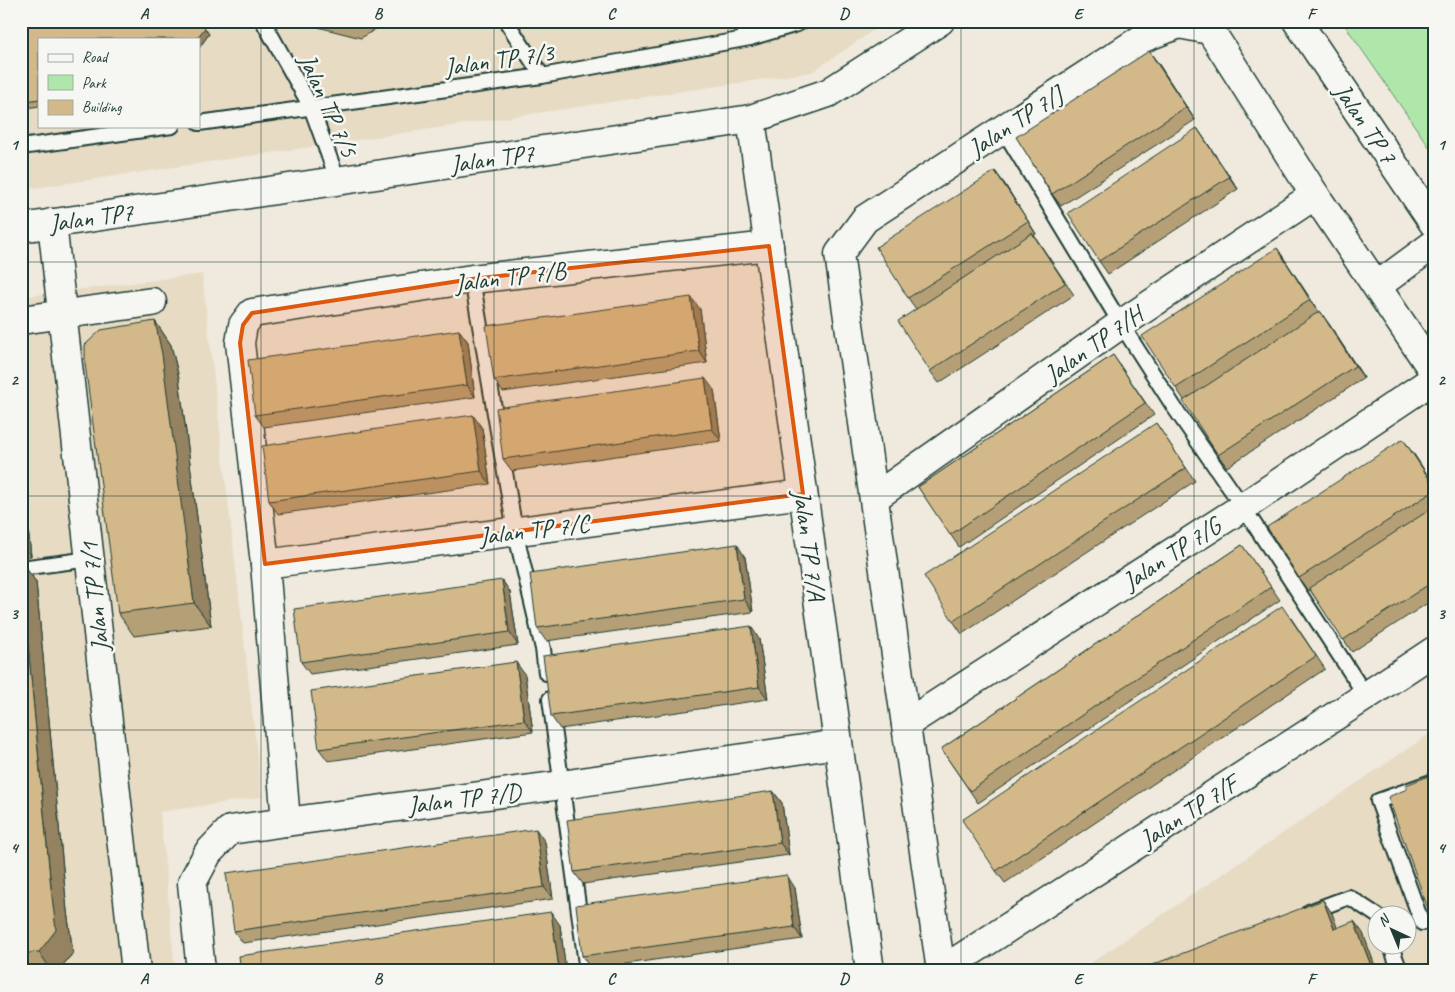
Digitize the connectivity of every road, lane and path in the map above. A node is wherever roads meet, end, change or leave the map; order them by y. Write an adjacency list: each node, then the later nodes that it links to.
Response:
1 (263, 21): 9 (lane, Jalan TP 7/5)
2 (506, 21): 8 (lane)
3 (738, 21): 7 (lane)
4 (802, 21): 7 (lane, Jalan TP 7/3)
5 (940, 21): 10 (street, Jalan TP7)
6 (1297, 21): 18 (street, Jalan TP 7)
7 (750, 38): 8 (lane, Jalan TP 7/3)
8 (542, 76): 9 (lane, Jalan TP 7/3)
9 (311, 107): 11 (lane, Jalan TP 7/3); 15 (lane, Jalan TP 7/5)
10 (751, 120): 15 (street, Jalan TP7); 21 (street, Jalan TP 7/A)
11 (200, 123)
12 (158, 128): 14 (lane)
13 (1003, 129): 16 (street, Jalan TP 7/J); 27 (lane); 31 (street, Jalan TP 7/J)
14 (21, 147)
15 (338, 181): 17 (street, Jalan TP7)
16 (1315, 196): 23 (street); 27 (street, Jalan TP 7/H)
17 (52, 223): 19 (street, Jalan TP7); 25 (street, Jalan TP 7/1)
18 (1434, 224)
19 (21, 228)
20 (1434, 244): 23 (street)
21 (769, 246): 22 (street, Jalan TP 7/B); 30 (street, Jalan TP 7/A)
22 (472, 279): 33 (lane); 35 (street, Jalan TP 7/B)
23 (1377, 286): 28 (street)
24 (152, 302): 25 (street)
25 (62, 315): 26 (street); 34 (street, Jalan TP 7/1)
26 (21, 320)
27 (1121, 324): 31 (street, Jalan TP 7/H); 32 (lane)
28 (1434, 372)
29 (1434, 379): 32 (street, Jalan TP 7/G)
30 (803, 494): 33 (street, Jalan TP 7/C); 40 (street, Jalan TP 7/A)
31 (874, 498): 39 (street)
32 (1243, 507): 38 (lane); 39 (street, Jalan TP 7/G)
33 (515, 531): 35 (street, Jalan TP 7/C); 42 (lane)
34 (90, 559): 36 (lane); 49 (street, Jalan TP 7/1)
35 (264, 564): 43 (street)
36 (21, 568)
37 (1434, 651): 38 (street, Jalan TP 7/F)
38 (1366, 696): 52 (street, Jalan TP 7/F)
39 (906, 724): 52 (street)
40 (838, 744): 42 (street, Jalan TP 7/D); 51 (street, Jalan TP 7/A)
41 (1434, 780): 46 (lane)
42 (561, 785): 43 (street, Jalan TP 7/D); 50 (lane)
43 (286, 822): 48 (street, Jalan TP 7/D)
44 (1368, 909): 45 (lane)
45 (1295, 917)
46 (1422, 924)
47 (1394, 954): 53 (lane)
48 (200, 965)
49 (136, 971)
50 (587, 971)
51 (870, 971)
52 (941, 971)
53 (1400, 971)

